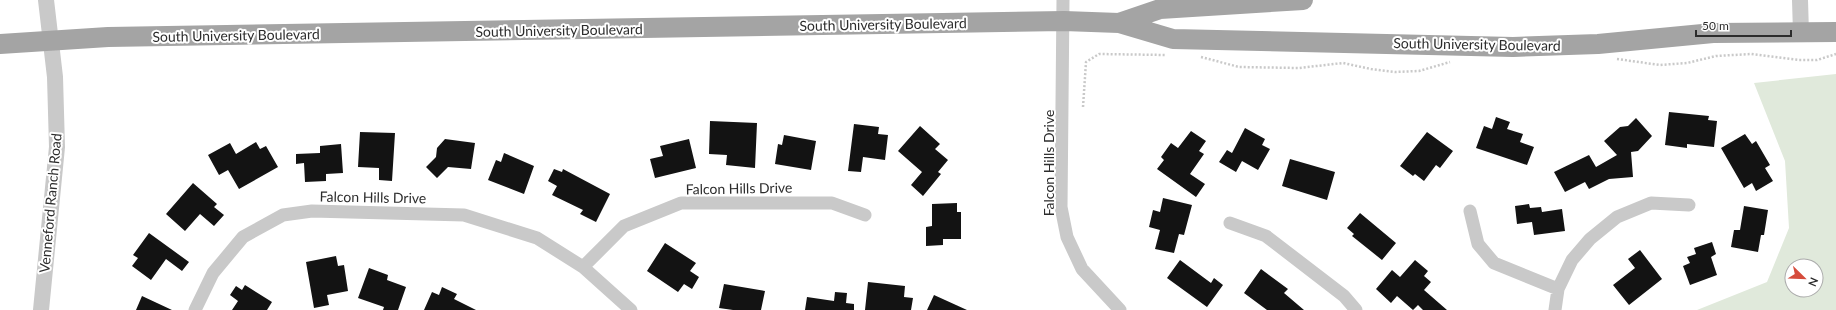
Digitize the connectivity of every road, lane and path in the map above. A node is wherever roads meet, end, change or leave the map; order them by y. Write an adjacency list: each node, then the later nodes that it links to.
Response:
1 (46, 0): 9 (street, Venneford Ranch Road)
2 (1063, 0): 5 (street, Falcon Hills Drive)
3 (1303, 0): 6 (main road, South University Boulevard)
4 (1800, 0): 8 (street)
5 (1064, 21): 6 (main road, South University Boulevard); 9 (main road, South University Boulevard); 20 (street, Falcon Hills Drive)
6 (1119, 23): 8 (main road, South University Boulevard)
7 (1836, 32): 8 (main road, South University Boulevard)
8 (1800, 33)
9 (50, 40): 10 (main road, South University Boulevard); 17 (street, Venneford Ranch Road)
10 (0, 44)
11 (1689, 206): 16 (street)
12 (1470, 211): 16 (street)
13 (865, 215): 15 (street, Falcon Hills Drive)
14 (1230, 223): 21 (street)
15 (583, 267): 18 (street, Falcon Hills Drive); 19 (street, Falcon Hills Drive)
16 (1558, 289): 22 (street)
17 (41, 310)
18 (195, 310)
19 (631, 310)
20 (1120, 310)
21 (1356, 310)
22 (1555, 310)

